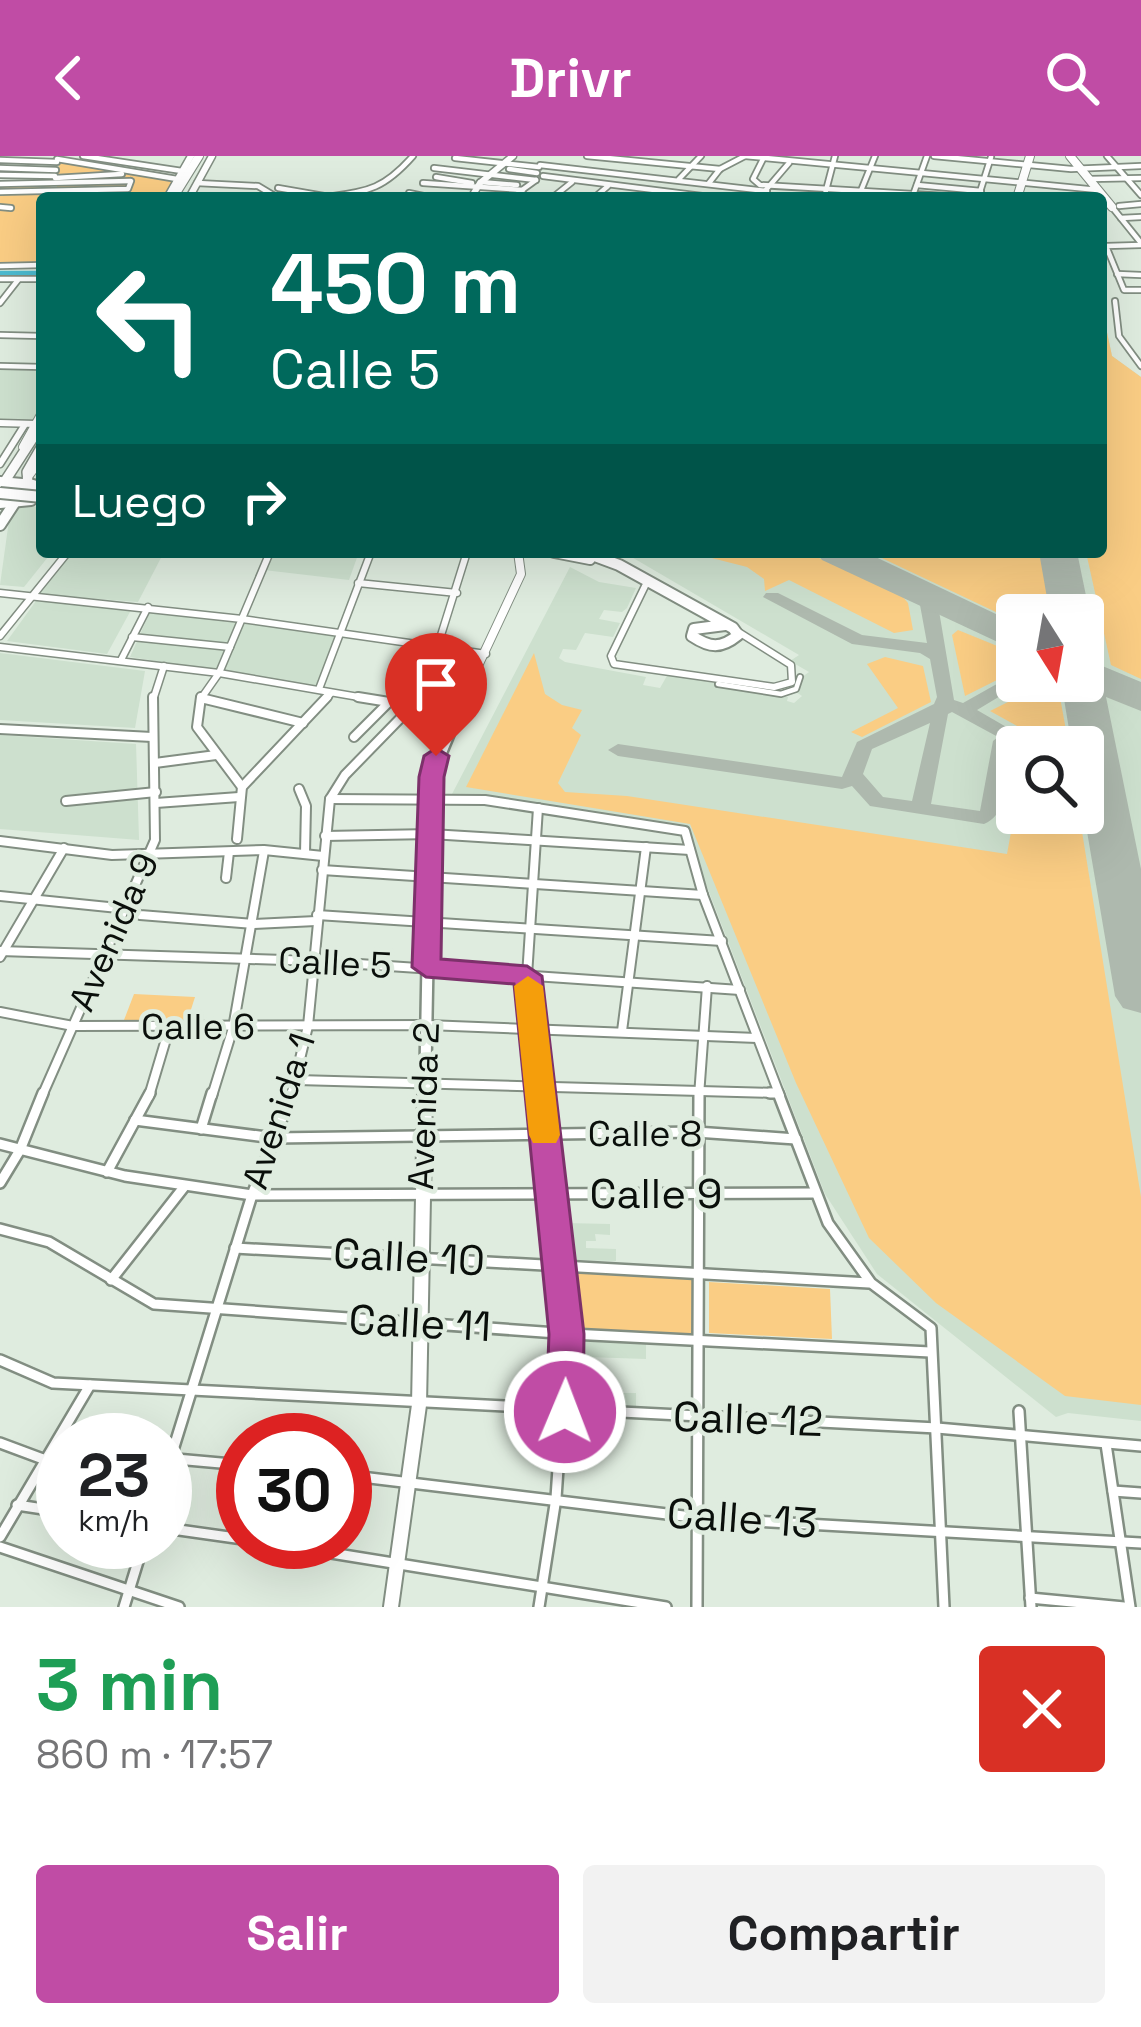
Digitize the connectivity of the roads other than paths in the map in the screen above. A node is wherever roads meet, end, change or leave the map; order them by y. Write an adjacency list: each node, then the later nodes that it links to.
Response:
1 (83, 156): 15 (street)
2 (413, 156): 66 (street)
3 (513, 156): 22 (street)
4 (544, 156): 40 (street)
5 (572, 156): 23 (street)
6 (587, 156): 14 (street)
7 (701, 156): 24 (street)
8 (745, 156): 19 (street); 33 (street)
9 (835, 156): 25 (street)
10 (875, 156): 35 (street)
11 (931, 156): 18 (street); 37 (street)
12 (1070, 156): 31 (main road)
13 (1107, 156): 28 (street)
14 (606, 157): 17 (street); 34 (street)
15 (110, 158): 27 (street)
16 (455, 158): 22 (street)
17 (636, 158): 24 (street); 36 (street)
18 (991, 158): 20 (street); 43 (street)
19 (763, 159): 21 (street); 54 (street)
20 (1029, 160): 31 (street); 47 (main road)
21 (790, 161): 25 (street); 54 (street)
22 (501, 166): 39 (street); 40 (street)
23 (555, 166): 34 (street); 40 (street); 40 (street)
24 (691, 166): 33 (street); 45 (street)
25 (833, 166): 35 (street); 58 (street)
26 (1141, 166): 28 (street)
27 (196, 167): 49 (main road); 64 (street)
28 (1117, 167): 31 (street); 41 (street)
29 (0, 168): 32 (street); 32 (street)
30 (434, 168): 39 (street)
31 (1081, 168): 44 (main road)
32 (56, 169): 48 (street); 49 (street); 62 (street)
33 (720, 169): 50 (street)
34 (588, 170): 36 (street); 46 (street)
35 (868, 170): 37 (street); 74 (street)
36 (622, 174): 45 (street); 53 (street)
37 (922, 174): 43 (street); 51 (street)
38 (436, 176): 56 (street)
39 (488, 176): 40 (street); 56 (street)
40 (537, 176): 46 (street); 56 (street); 57 (street); 68 (street)
41 (1127, 178): 42 (street); 44 (street); 80 (street)
42 (1141, 178)
43 (984, 179): 47 (street); 77 (street)
44 (1090, 179): 59 (main road)
45 (677, 180): 50 (street); 71 (street)
46 (573, 181): 53 (street); 69 (street)
47 (1022, 183): 59 (street); 78 (main road)
48 (0, 184)
49 (178, 184): 63 (main road)
50 (709, 184): 60 (street); 72 (street)
51 (917, 184): 75 (street); 76 (street)
52 (423, 185): 56 (street)
53 (608, 185): 70 (street); 71 (street)
54 (773, 186): 58 (street); 60 (street)
55 (278, 188): 65 (street)
56 (475, 190): 57 (street)
57 (523, 190): 67 (street)
58 (826, 190): 73 (street)
59 (1098, 190)
60 (766, 191)
61 (0, 192): 79 (street)
62 (95, 192)
63 (173, 192)
64 (267, 192)
65 (298, 192)
66 (359, 192)
67 (520, 192)
68 (533, 192)
69 (559, 192)
70 (600, 192)
71 (668, 192)
72 (702, 192)
73 (837, 192)
74 (860, 192)
75 (914, 192)
76 (959, 192)
77 (981, 192)
78 (1019, 192)
79 (36, 195)
80 (1141, 195)
81 (1141, 204): 82 (street)
82 (1107, 206): 86 (street)
83 (0, 207): 84 (street)
84 (10, 208)
85 (1141, 217): 86 (street)
86 (1121, 218): 88 (street)
87 (1141, 230): 88 (street)
88 (1131, 231): 89 (street)
89 (1141, 244): 90 (street)
90 (1107, 246)
91 (1107, 249): 94 (street)
92 (0, 266): 93 (street)
93 (36, 266)
94 (1117, 274): 95 (street); 99 (street)
95 (1141, 275)
96 (0, 279): 97 (street)
97 (15, 279): 98 (street); 100 (street); 102 (street)
98 (36, 279)
99 (1141, 290)
100 (0, 292)
101 (1115, 301): 106 (street)
102 (0, 303)
103 (0, 335): 104 (street)
104 (36, 336)
105 (0, 366): 107 (street)
106 (1141, 366)
107 (36, 367)
108 (3, 423): 109 (street); 112 (street)
109 (36, 424)
110 (24, 426): 113 (street)
111 (36, 429): 114 (main road)
112 (0, 433)
113 (0, 464)
114 (3, 484): 115 (main road, bridge); 116 (main road)
115 (36, 490)
116 (36, 490)
117 (36, 491): 118 (main road)
118 (20, 501): 119 (main road); 120 (main road)
119 (0, 503)
120 (0, 526)
121 (63, 558): 132 (street)
122 (268, 558): 134 (street)
123 (368, 558): 128 (street)
124 (466, 558): 131 (street)
125 (519, 558): 143 (street, Avenida 2)
126 (583, 558): 129 (main road)
127 (600, 558): 136 (main road)
128 (358, 583): 131 (street); 137 (street)
129 (645, 586): 135 (main road); 136 (street)
130 (0, 592): 132 (street)
131 (458, 593): 142 (street)
132 (33, 596): 133 (street); 138 (street)
133 (148, 608): 134 (street); 139 (street)
134 (242, 619): 137 (street); 141 (street)
135 (699, 626): 136 (main road); 136 (main road)
136 (730, 627)
137 (340, 633): 142 (street); 149 (street)
138 (0, 636)
139 (132, 637): 141 (street); 144 (street)
140 (0, 647): 144 (street)
141 (230, 647): 146 (street)
142 (437, 648): 143 (street); 153 (street)
143 (486, 654): 152 (street, Avenida 2)
144 (121, 660): 145 (street)
145 (164, 666): 146 (street); 156 (street, Avenida 9)
146 (219, 673): 149 (street); 151 (street)
147 (800, 677): 148 (street)
148 (718, 684)
149 (320, 689): 150 (street)
150 (332, 692): 154 (street); 157 (street)
151 (200, 698): 154 (street); 158 (street)
152 (464, 703): 153 (street); 165 (street, Avenida 2)
153 (400, 717): 164 (street)
154 (304, 724): 160 (street)
155 (0, 729): 156 (street)
156 (152, 737): 159 (street, Avenida 9)
157 (354, 737)
158 (216, 755): 159 (street); 160 (street)
159 (155, 763): 163 (street, Avenida 9)
160 (242, 787): 162 (street)
161 (299, 789): 178 (street)
162 (239, 797): 163 (street); 170 (street)
163 (156, 798): 166 (street); 179 (street, Avenida 9)
164 (330, 799): 165 (street); 169 (street, Avenida 1)
165 (430, 799): 167 (street); 168 (street, Avenida 2)
166 (66, 801)
167 (538, 808): 172 (street); 176 (street)
168 (431, 834): 169 (street); 172 (street); 182 (street, Avenida 2)
169 (325, 836): 180 (street, Avenida 1)
170 (237, 839)
171 (0, 841): 174 (street)
172 (536, 842): 173 (street); 184 (street)
173 (646, 847): 176 (street); 185 (street)
174 (64, 848): 179 (street); 188 (street)
175 (264, 850): 177 (street); 178 (street); 192 (street)
176 (690, 850): 186 (street)
177 (229, 852): 179 (street); 183 (street)
178 (305, 853): 180 (street)
179 (150, 856): 189 (street, Avenida 9)
180 (323, 856): 181 (street, Avenida 1)
181 (322, 870): 182 (street); 190 (street, Avenida 1)
182 (428, 874): 184 (street); 191 (street, Avenida 2)
183 (226, 878)
184 (533, 882): 185 (street); 193 (street)
185 (641, 888): 186 (street); 194 (street)
186 (703, 895): 195 (street)
187 (0, 896): 188 (street)
188 (35, 899): 189 (street); 197 (street)
189 (128, 909): 192 (street); 196 (street, Avenida 9)
190 (316, 918): 191 (street); 192 (street); 199 (street, Avenida 1)
191 (427, 919): 193 (street); 200 (street, Avenida 2)
192 (254, 924): 198 (street)
193 (529, 927): 194 (street); 201 (street)
194 (635, 934): 195 (street); 202 (street)
195 (722, 941): 204 (street)
196 (109, 952): 197 (street, Calle 5); 198 (street, Calle 5); 208 (street, Avenida 9)
197 (1, 953)
198 (246, 958): 199 (street, Calle 5); 210 (street)
199 (315, 961): 200 (street, Calle 5); 206 (street, Avenida 1)
200 (426, 967): 201 (street, Calle 5); 207 (street, Avenida 2)
201 (527, 976): 202 (street, Calle 5); 209 (street)
202 (629, 984): 203 (street, Calle 5); 212 (street)
203 (707, 986): 204 (street, Calle 5); 213 (street)
204 (740, 990): 214 (street)
205 (0, 1012): 208 (street, Calle 6)
206 (308, 1025): 207 (street, Calle 6); 210 (street, Calle 6); 215 (street, Avenida 1)
207 (427, 1025): 209 (street, Calle 6); 216 (street, Avenida 2)
208 (73, 1026): 211 (street, Calle 6); 228 (street, Avenida 9)
209 (532, 1027): 212 (street, Calle 6); 217 (street)
210 (233, 1028): 211 (street, Calle 6); 221 (street)
211 (170, 1029): 220 (street)
212 (622, 1031): 213 (street, Calle 6)
213 (704, 1035): 214 (street, Calle 6); 218 (street)
214 (758, 1038): 219 (street)
215 (297, 1080): 216 (street); 225 (street, Avenida 1)
216 (424, 1082): 217 (street); 222 (street, Avenida 2)
217 (539, 1085): 218 (street); 224 (street)
218 (700, 1090): 219 (street); 223 (street)
219 (777, 1093): 226 (street)
220 (135, 1120): 221 (street, Calle 8); 229 (street)
221 (201, 1129): 225 (street, Calle 8)
222 (424, 1132): 224 (street, Calle 8); 225 (street, Calle 8); 234 (street, Avenida 2)
223 (696, 1132): 224 (street, Calle 8); 226 (street, Calle 8); 232 (street)
224 (544, 1135): 235 (street)
225 (274, 1138): 236 (street, Avenida 1)
226 (796, 1139): 233 (street)
227 (0, 1144): 228 (street, Calle 9)
228 (20, 1150): 229 (street, Calle 9); 230 (street, Avenida 9)
229 (107, 1172): 231 (street, Calle 9)
230 (0, 1183)
231 (184, 1187): 236 (street, Calle 9); 242 (street)
232 (695, 1192): 233 (street, Calle 9); 235 (street, Calle 9); 241 (street)
233 (815, 1193): 243 (street)
234 (421, 1194): 235 (street, Calle 9); 236 (street, Calle 9); 239 (street, Avenida 2)
235 (550, 1194): 240 (street)
236 (252, 1195): 238 (street, Avenida 1)
237 (0, 1229): 242 (street, Calle 11)
238 (235, 1248): 239 (street, Calle 10); 244 (street, Avenida 1)
239 (420, 1257): 240 (street, Calle 10); 245 (street, Avenida 2)
240 (561, 1266): 241 (street, Calle 10); 246 (street)
241 (694, 1274): 243 (street, Calle 10); 247 (street)
242 (111, 1280): 244 (street, Calle 11)
243 (871, 1283): 248 (street)
244 (217, 1311): 245 (street, Calle 11); 251 (street, Avenida 1)
245 (417, 1324): 246 (street, Calle 11); 252 (street, Avenida 2)
246 (567, 1334): 247 (street, Calle 11); 254 (street)
247 (699, 1340): 248 (street, Calle 11); 257 (street)
248 (930, 1352): 258 (street)
249 (0, 1360): 250 (street, Calle 12)
250 (90, 1385): 251 (street, Calle 12); 255 (street)
251 (191, 1389): 252 (street, Calle 12); 256 (street, Avenida 1)
252 (419, 1405): 254 (street, Calle 12); 266 (street, Avenida 2)
253 (1019, 1411): 259 (street)
254 (565, 1412): 257 (street, Calle 12); 269 (street)
255 (77, 1413)
256 (183, 1413)
257 (699, 1417): 258 (street, Calle 12); 272 (street)
258 (937, 1428): 259 (street, Calle 12); 273 (street)
259 (1021, 1434): 261 (street, Calle 12); 274 (street)
260 (0, 1443): 263 (street)
261 (1106, 1444): 262 (street, Calle 12); 267 (street)
262 (1141, 1446)
263 (36, 1456)
264 (36, 1471): 270 (street)
265 (372, 1477): 266 (street, Calle 13)
266 (410, 1481): 269 (street, Calle 13); 280 (street, Avenida 2)
267 (1113, 1490): 268 (street); 276 (street)
268 (1141, 1493)
269 (556, 1498): 272 (street, Calle 13); 282 (street)
270 (17, 1505): 271 (street); 275 (street)
271 (36, 1508)
272 (700, 1518): 273 (street, Calle 13); 291 (street)
273 (939, 1530): 274 (street, Calle 13); 292 (street)
274 (1025, 1536): 276 (street, Calle 13); 284 (street)
275 (0, 1538)
276 (1123, 1542): 277 (street, Calle 13); 285 (street)
277 (1141, 1544)
278 (0, 1547): 283 (street)
279 (372, 1558): 280 (street)
280 (396, 1561): 282 (street); 288 (street, Avenida 2)
281 (137, 1569): 283 (street)
282 (542, 1588): 289 (street); 290 (street)
283 (130, 1591): 286 (street); 287 (street)
284 (1031, 1603): 285 (street)
285 (1131, 1604)
286 (124, 1607)
287 (179, 1607)
288 (391, 1607)
289 (539, 1607)
290 (666, 1607)
291 (697, 1607)
292 (944, 1607)

